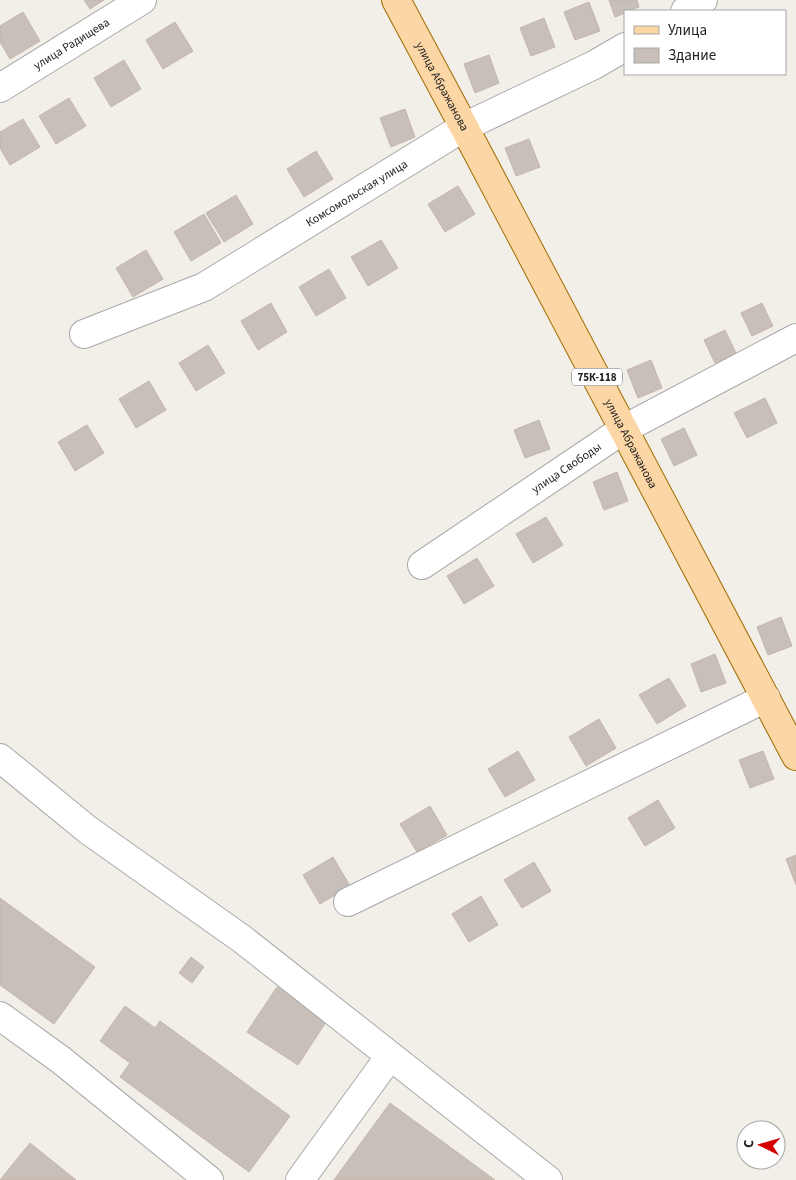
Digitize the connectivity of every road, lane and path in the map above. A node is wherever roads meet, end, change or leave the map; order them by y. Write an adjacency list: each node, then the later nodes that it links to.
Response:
1 (142, 0): 6 (street, улица Радищева)
2 (396, 0): 7 (main road, улица Абражанова / 75К-118)
3 (704, 0): 4 (street)
4 (686, 10)
5 (624, 48): 7 (street, Комсомольская улица)
6 (0, 88)
7 (464, 127): 8 (street, Комсомольская улица); 10 (main road, улица Абражанова / 75К-118)
8 (84, 334)
9 (796, 338): 10 (street, улица Свободы)
10 (624, 429): 11 (street, улица Свободы); 12 (main road, улица Абражанова / 75К-118)
11 (422, 564)
12 (766, 698): 13 (main road, улица Абражанова / 75К-118); 15 (street)
13 (792, 737)
14 (0, 758): 17 (street)
15 (348, 902)
16 (0, 1016): 18 (street)
17 (390, 1056): 19 (street); 20 (street)
18 (209, 1180)
19 (300, 1180)
20 (548, 1180)

